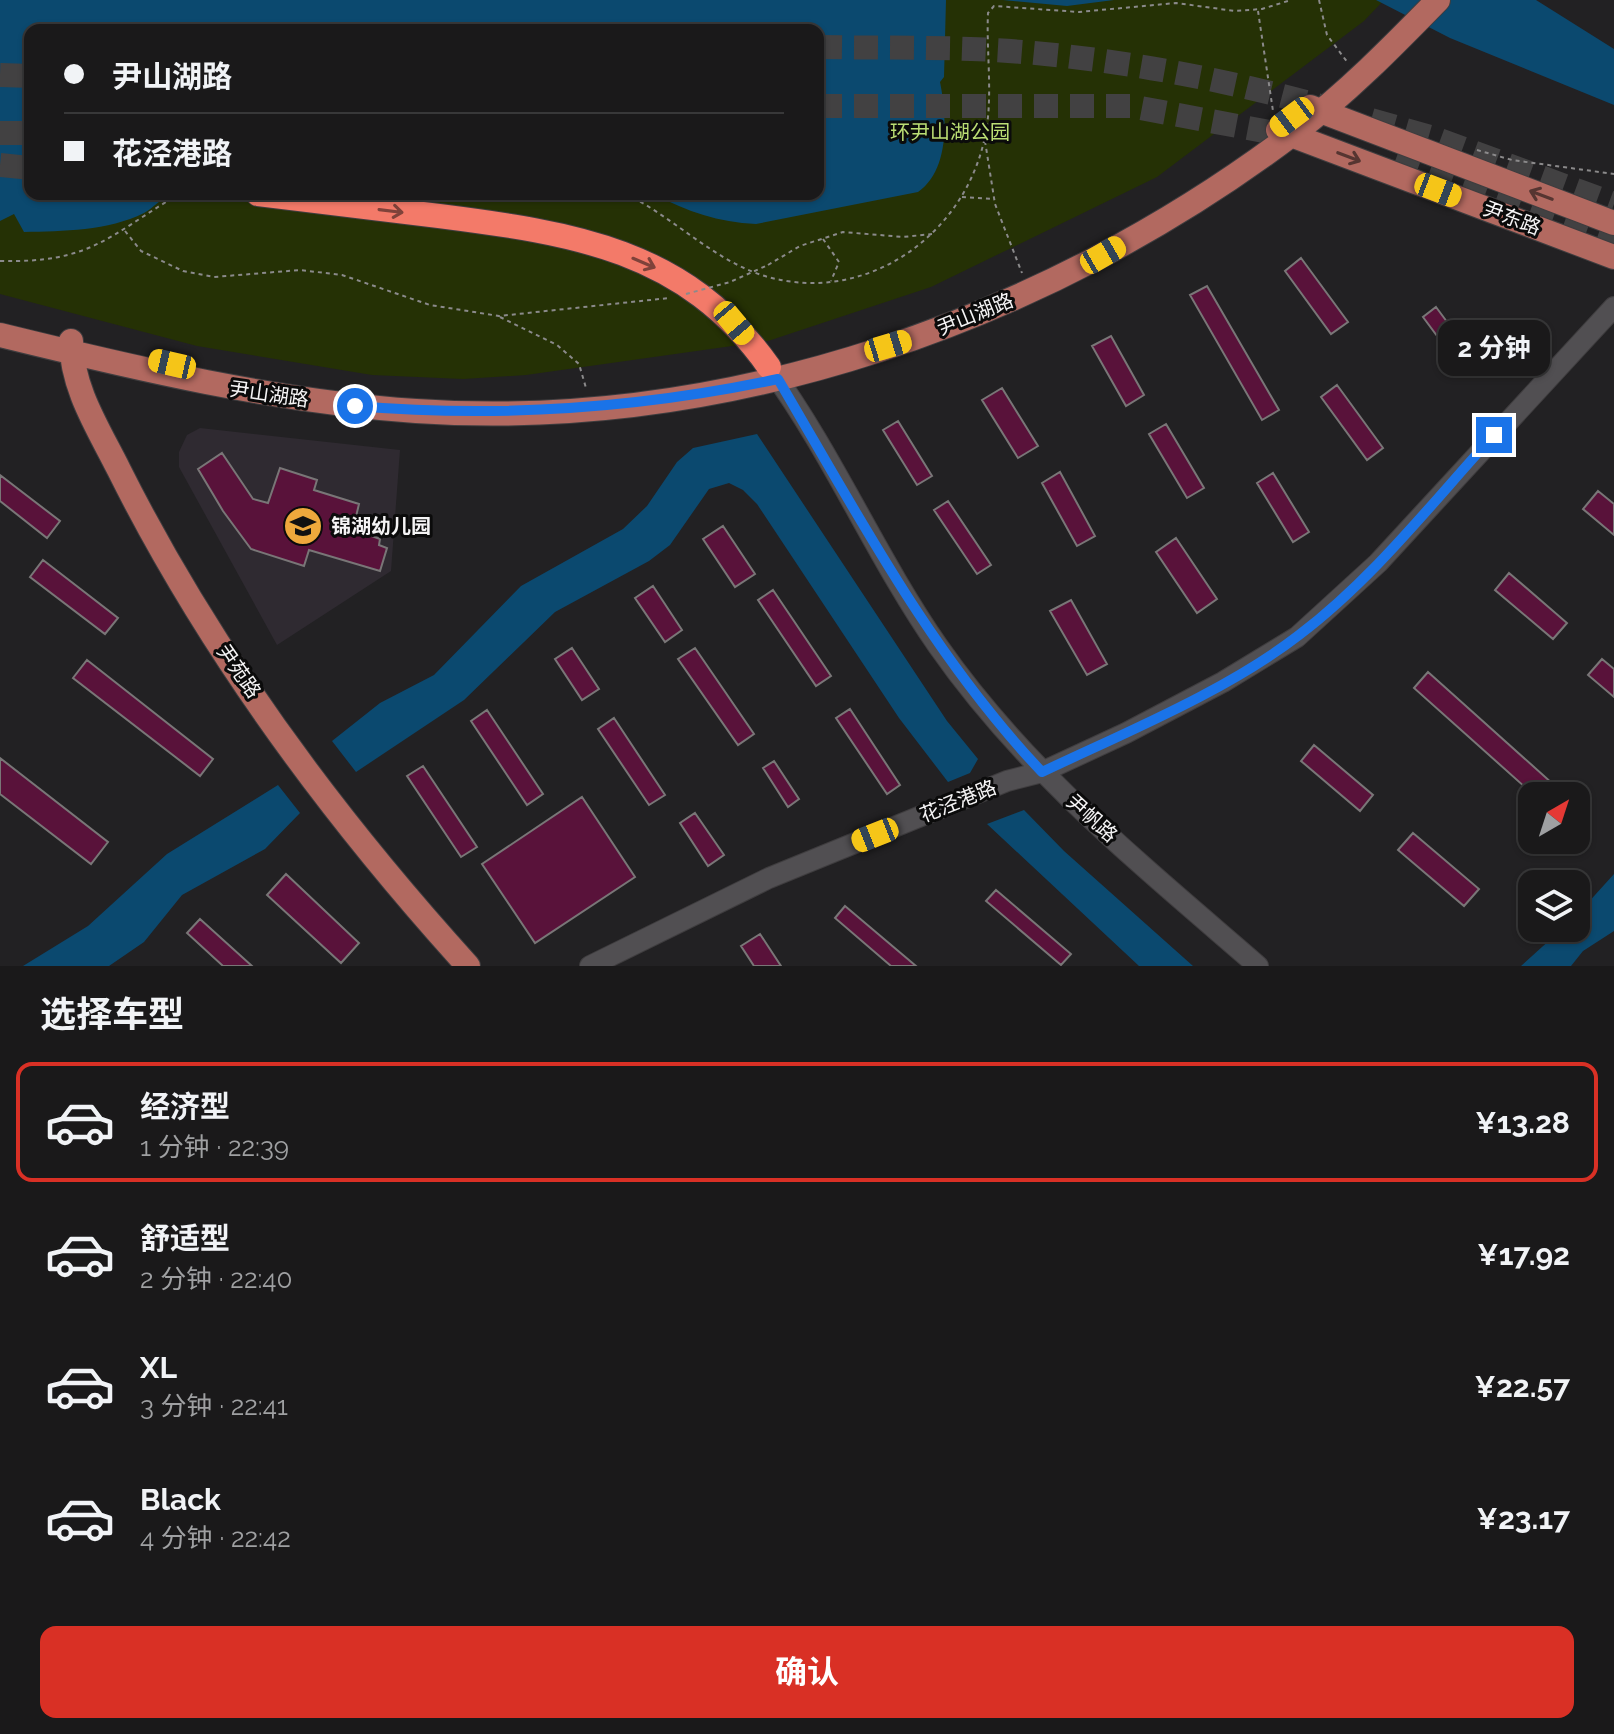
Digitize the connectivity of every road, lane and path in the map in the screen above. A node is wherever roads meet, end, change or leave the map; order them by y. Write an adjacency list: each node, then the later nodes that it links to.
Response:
1 (1291, 0): 5 (path)
2 (1319, 0): 7 (path)
3 (1420, 0): 6 (main road, 尹山湖路)
4 (1438, 0): 6 (main road, 尹山湖路)
5 (1258, 10): 9 (path); 10 (path)
6 (1407, 22): 7 (main road, 尹山湖路); 8 (main road, 尹山湖路)
7 (1351, 66): 8 (main road, 尹山湖路)
8 (1314, 108): 9 (main road, 尹山湖路); 18 (main road, 尹东路, one-way to 8)
9 (1284, 132): 22 (main road, 尹东路, one-way to 22); 24 (main road, 尹山湖路); 31 (main road, 尹山湖路)
10 (985, 140): 13 (path); 17 (path)
11 (1475, 149): 12 (path)
12 (1614, 174)
13 (961, 197): 17 (path); 20 (path)
14 (170, 200): 19 (path)
15 (308, 200): 31 (highway, one-way to 31)
16 (635, 200): 25 (path)
17 (994, 200): 24 (path)
18 (1614, 223)
19 (125, 231): 23 (path); 27 (path)
20 (933, 234): 21 (path); 25 (path)
21 (822, 238): 25 (path); 27 (path, bridge)
22 (1614, 257)
23 (0, 261)
24 (1025, 279): 31 (main road, 尹山湖路)
25 (831, 281)
26 (1614, 307): 33 (street, 花泾港路)
27 (499, 316): 32 (path)
28 (0, 322): 30 (main road, 尹山湖路)
29 (0, 335): 30 (main road, 尹山湖路)
30 (72, 347): 31 (main road, 尹山湖路); 32 (main road, 尹山湖路); 34 (main road, 尹苑路)
31 (773, 373): 32 (main road, 尹山湖路); 33 (street, 尹帆路)
32 (588, 394)
33 (1042, 772): 35 (street, 花泾港路); 36 (street, 尹帆路)
34 (468, 966)
35 (590, 966)
36 (1258, 966)

